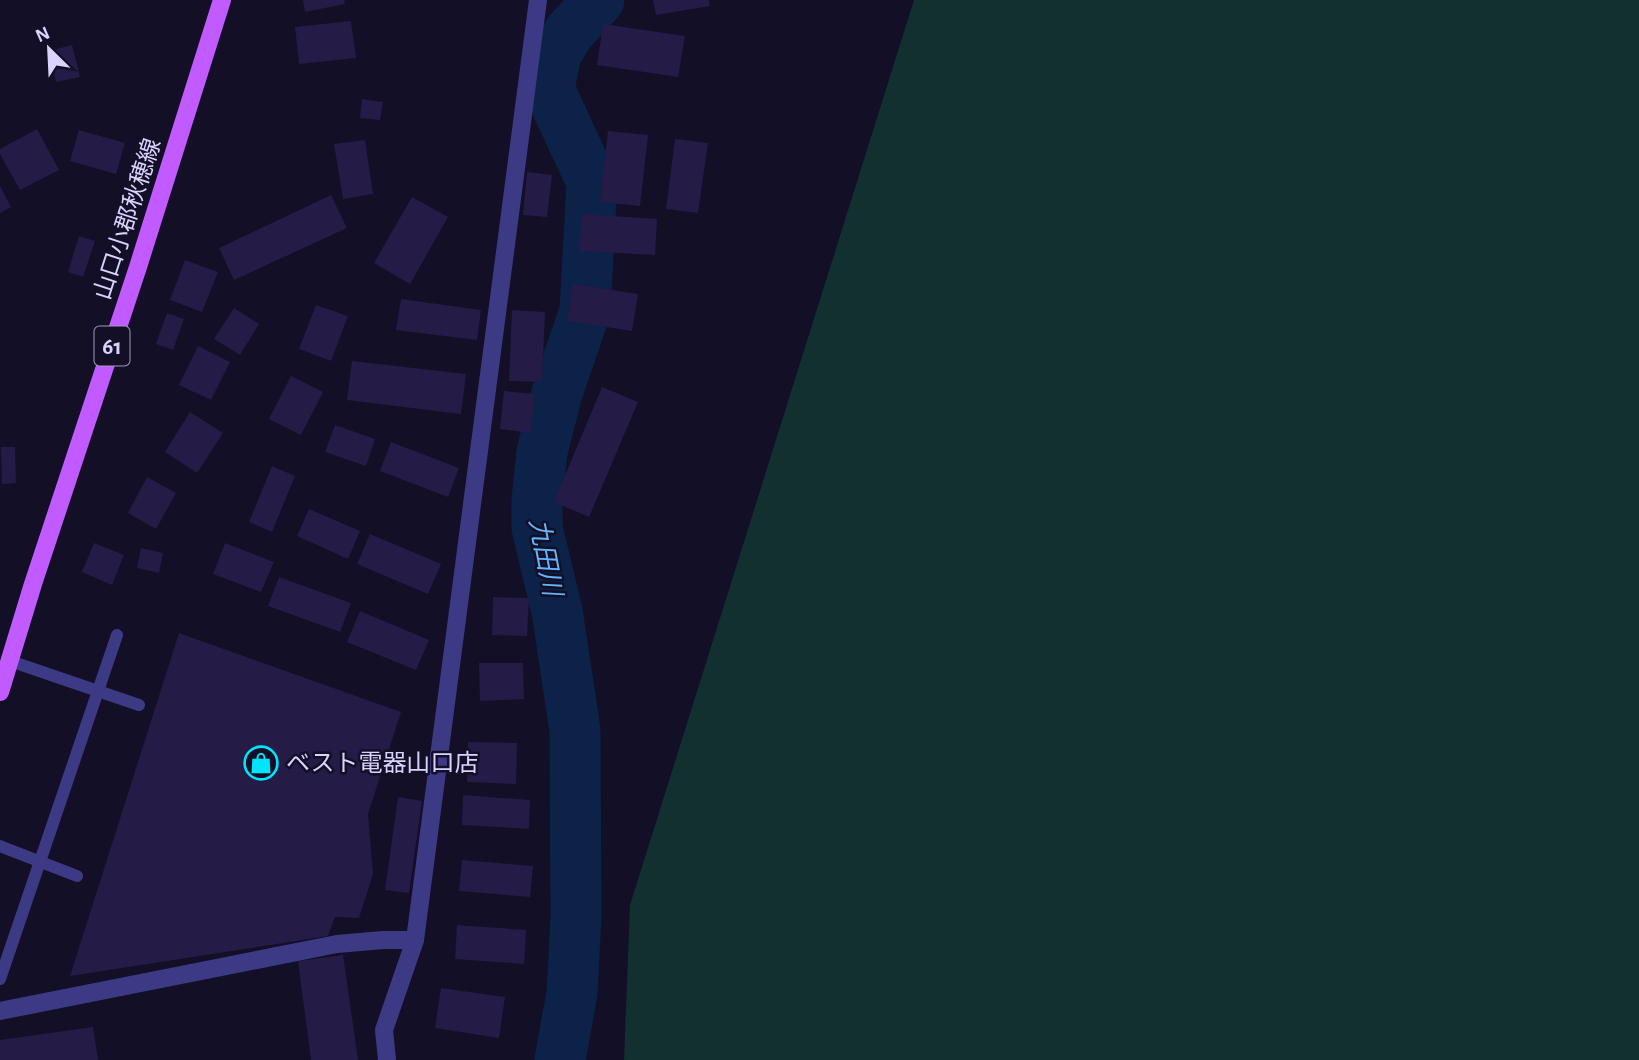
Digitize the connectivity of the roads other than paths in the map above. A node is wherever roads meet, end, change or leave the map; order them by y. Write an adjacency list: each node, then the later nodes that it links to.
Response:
1 (222, 0): 4 (main road, 山口小郡秋穂線 / 61)
2 (538, 0): 11 (street)
3 (117, 635): 5 (lane)
4 (10, 661): 5 (lane); 6 (main road, 山口小郡秋穂線 / 61)
5 (99, 691): 7 (lane); 9 (lane)
6 (0, 692)
7 (139, 705)
8 (0, 846): 9 (lane)
9 (40, 862): 10 (lane); 12 (lane)
10 (77, 876)
11 (415, 940): 13 (street); 14 (street)
12 (0, 979)
13 (0, 1011)
14 (387, 1060)

